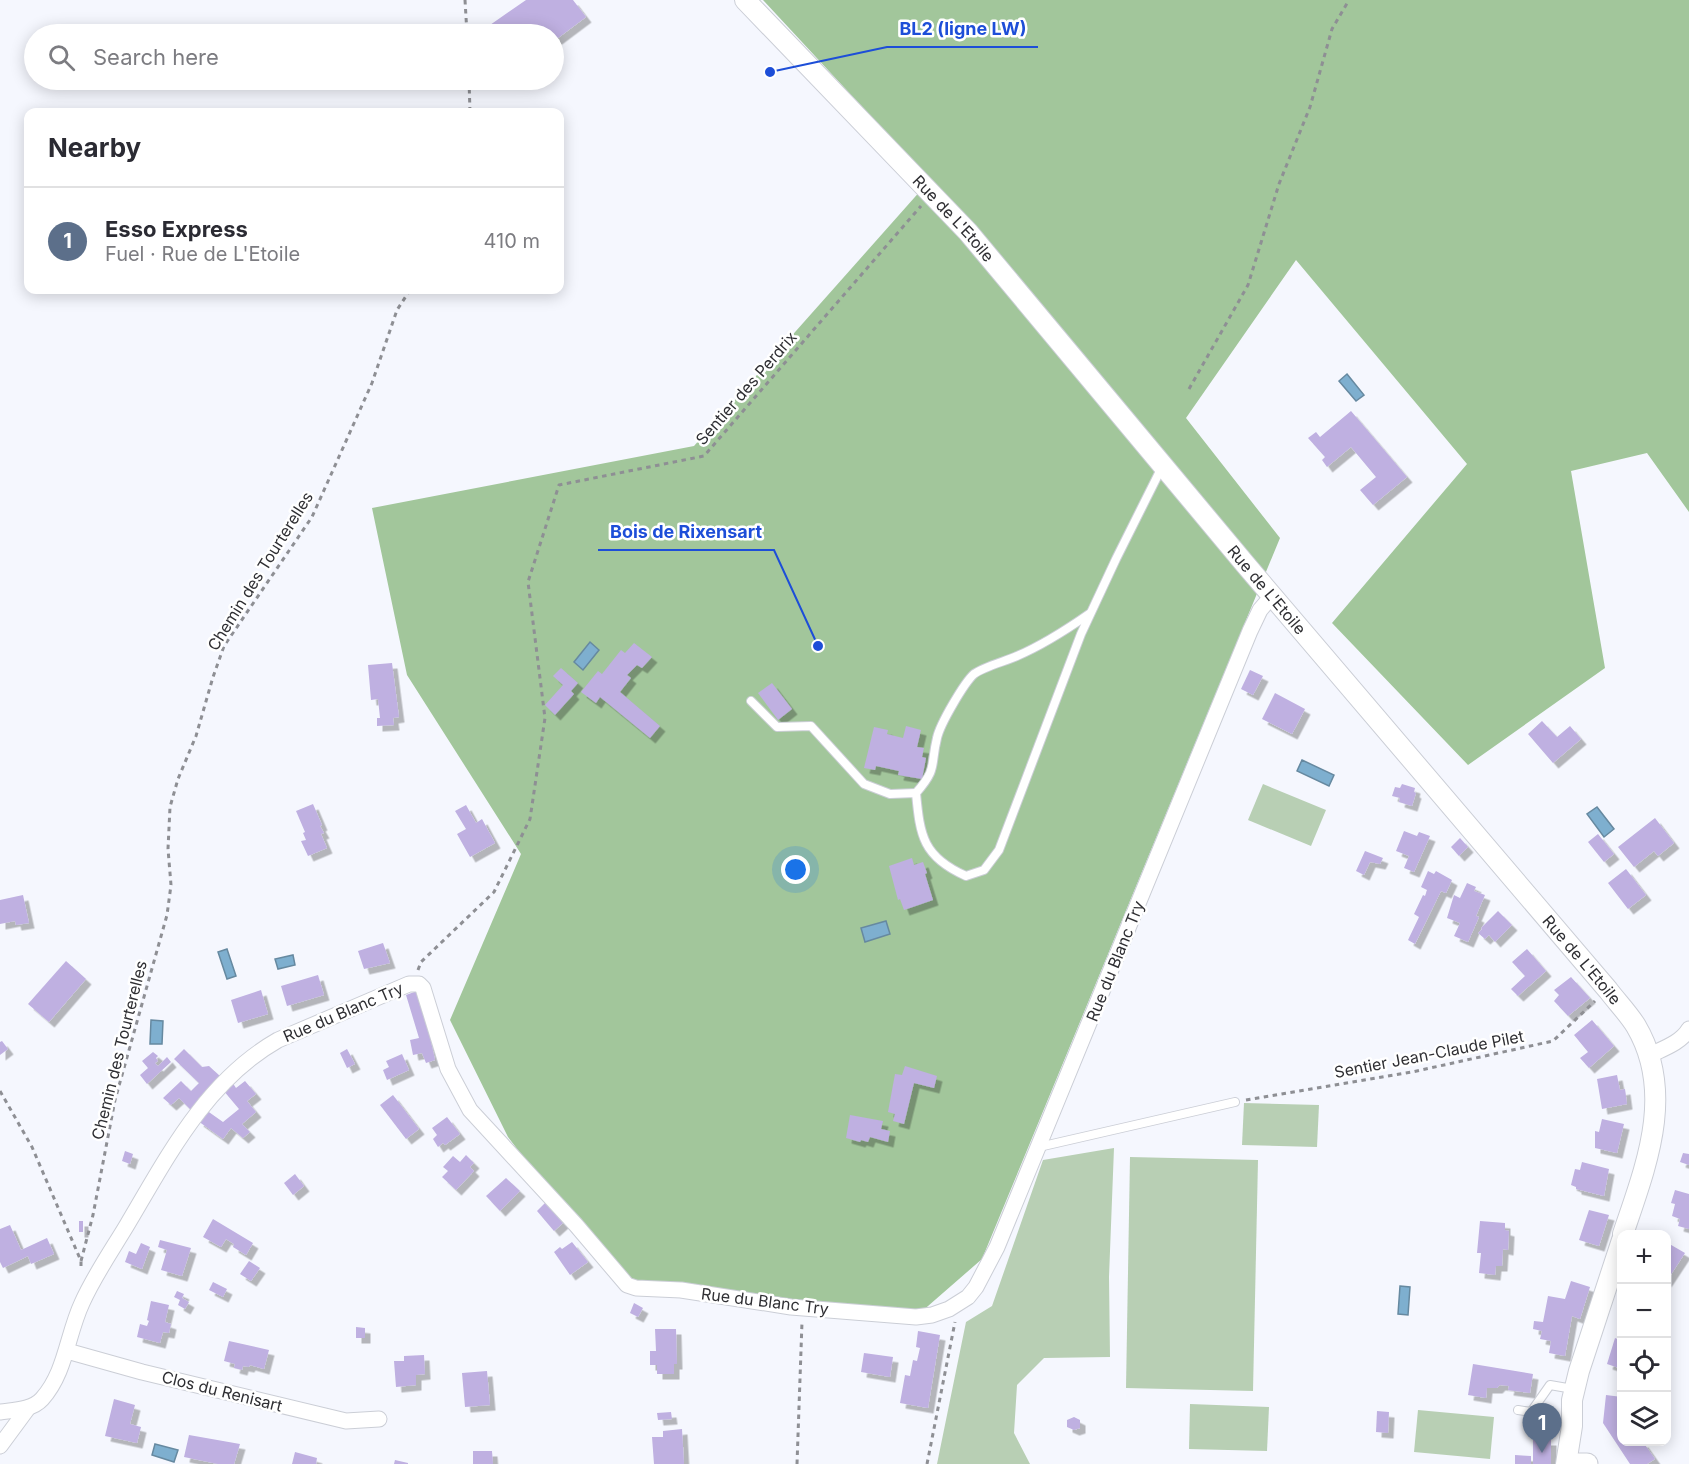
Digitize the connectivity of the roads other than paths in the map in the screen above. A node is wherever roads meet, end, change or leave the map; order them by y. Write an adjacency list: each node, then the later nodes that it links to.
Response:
1 (745, 0): 2 (street, Rue de L'Etoile)
2 (1163, 465): 3 (street, Rue de L'Etoile); 4 (lane)
3 (1272, 596): 8 (street, Rue de L'Etoile); 10 (street, Rue du Blanc Try)
4 (1091, 613): 6 (lane); 6 (lane)
5 (751, 701): 6 (lane)
6 (916, 792)
7 (1689, 1029): 8 (street)
8 (1648, 1056): 11 (street, Rue de L'Etoile)
9 (1235, 1102): 10 (lane)
10 (1039, 1147): 13 (street, Rue du Blanc Try)
11 (1624, 1230)
12 (1617, 1255): 14 (street)
13 (67, 1351): 15 (street, Rue du Blanc Try); 18 (street, Clos du Renisart)
14 (1575, 1389): 16 (lane); 19 (street)
15 (28, 1408): 17 (street); 20 (street, Rue du Blanc Try)
16 (1518, 1410)
17 (0, 1412)
18 (379, 1419)
19 (1572, 1426): 21 (street); 23 (street)
20 (0, 1446)
21 (1566, 1464)
22 (1571, 1464): 23 (main road)
23 (1589, 1464)

